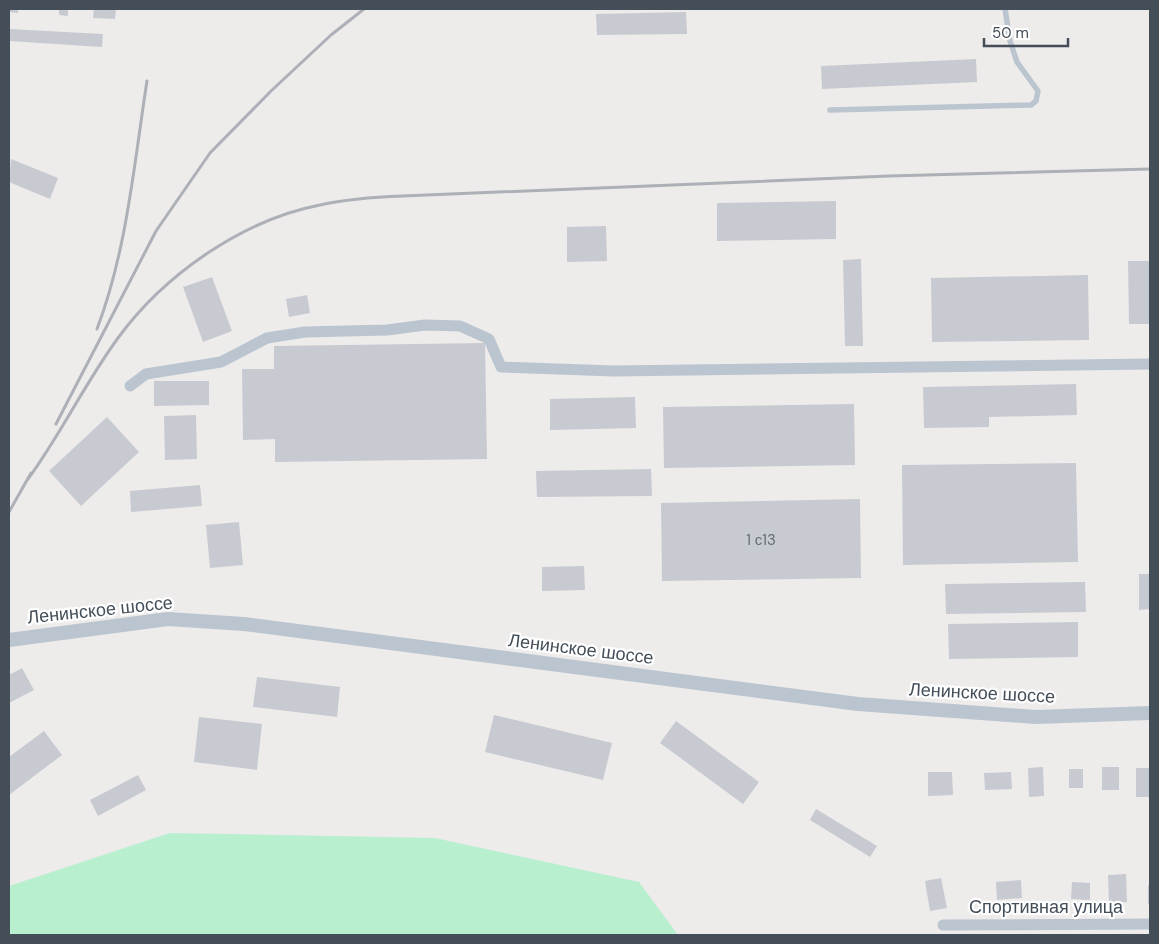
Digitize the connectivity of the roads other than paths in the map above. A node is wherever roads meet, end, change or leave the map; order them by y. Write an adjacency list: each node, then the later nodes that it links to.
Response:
1 (1005, 9): 2 (lane)
2 (830, 110)
3 (1150, 364): 4 (street)
4 (130, 386)
5 (9, 640): 6 (street, Ленинское шоссе)
6 (1150, 713)
7 (1070, 923): 8 (street, Спортивная улица); 9 (street, Спортивная улица); 10 (street)
8 (1150, 924)
9 (943, 925)
10 (1070, 935)

